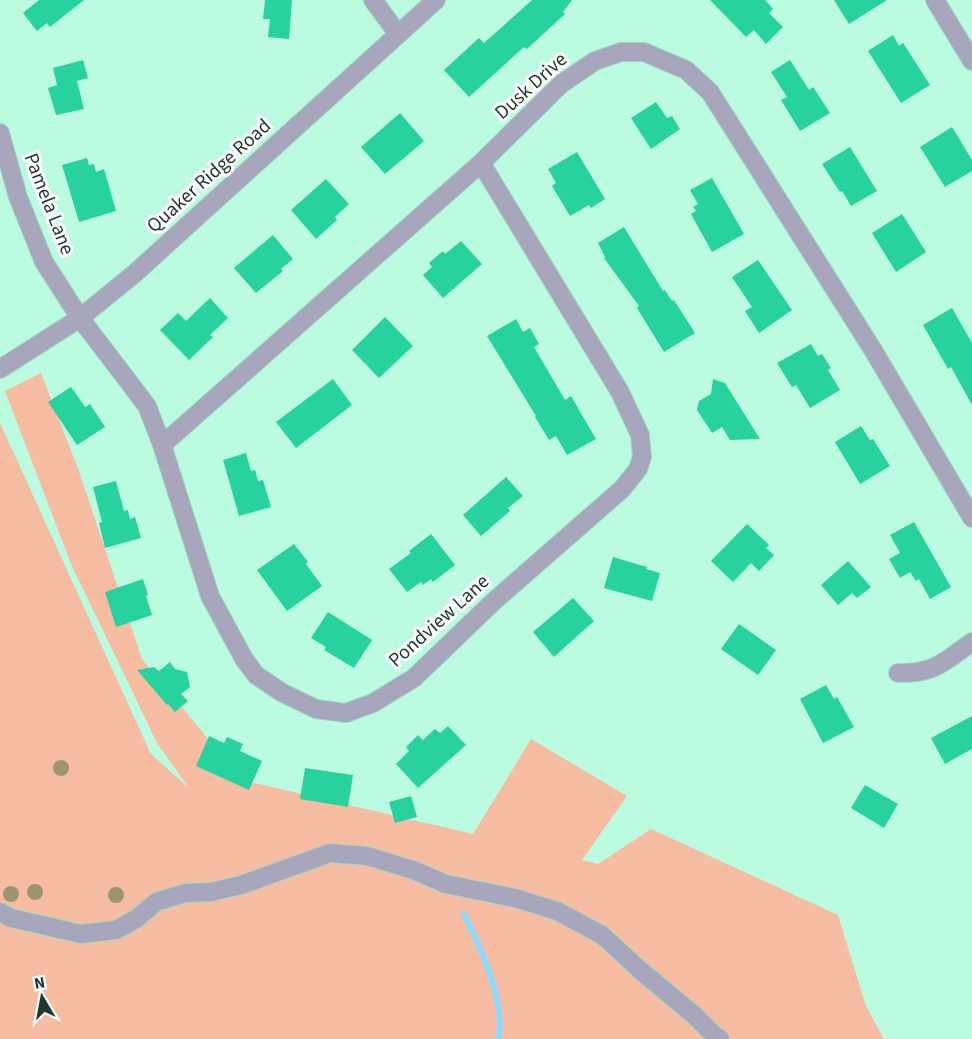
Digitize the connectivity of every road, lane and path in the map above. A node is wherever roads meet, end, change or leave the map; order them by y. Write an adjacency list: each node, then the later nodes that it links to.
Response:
1 (373, 0): 4 (street)
2 (436, 0): 4 (street, Quaker Ridge Road)
3 (935, 0): 5 (street)
4 (398, 34): 8 (street, Quaker Ridge Road)
5 (972, 61)
6 (0, 133): 8 (street, Pamela Lane)
7 (481, 163): 10 (street, Dusk Drive); 10 (street, Pondview Lane); 11 (street, Dusk Drive)
8 (80, 318): 9 (street, Quaker Ridge Road); 10 (street, Pondview Lane)
9 (0, 369)
10 (162, 445)
11 (972, 518)
12 (972, 642): 13 (street)
13 (898, 673)
14 (0, 912): 15 (street)
15 (720, 1039)

